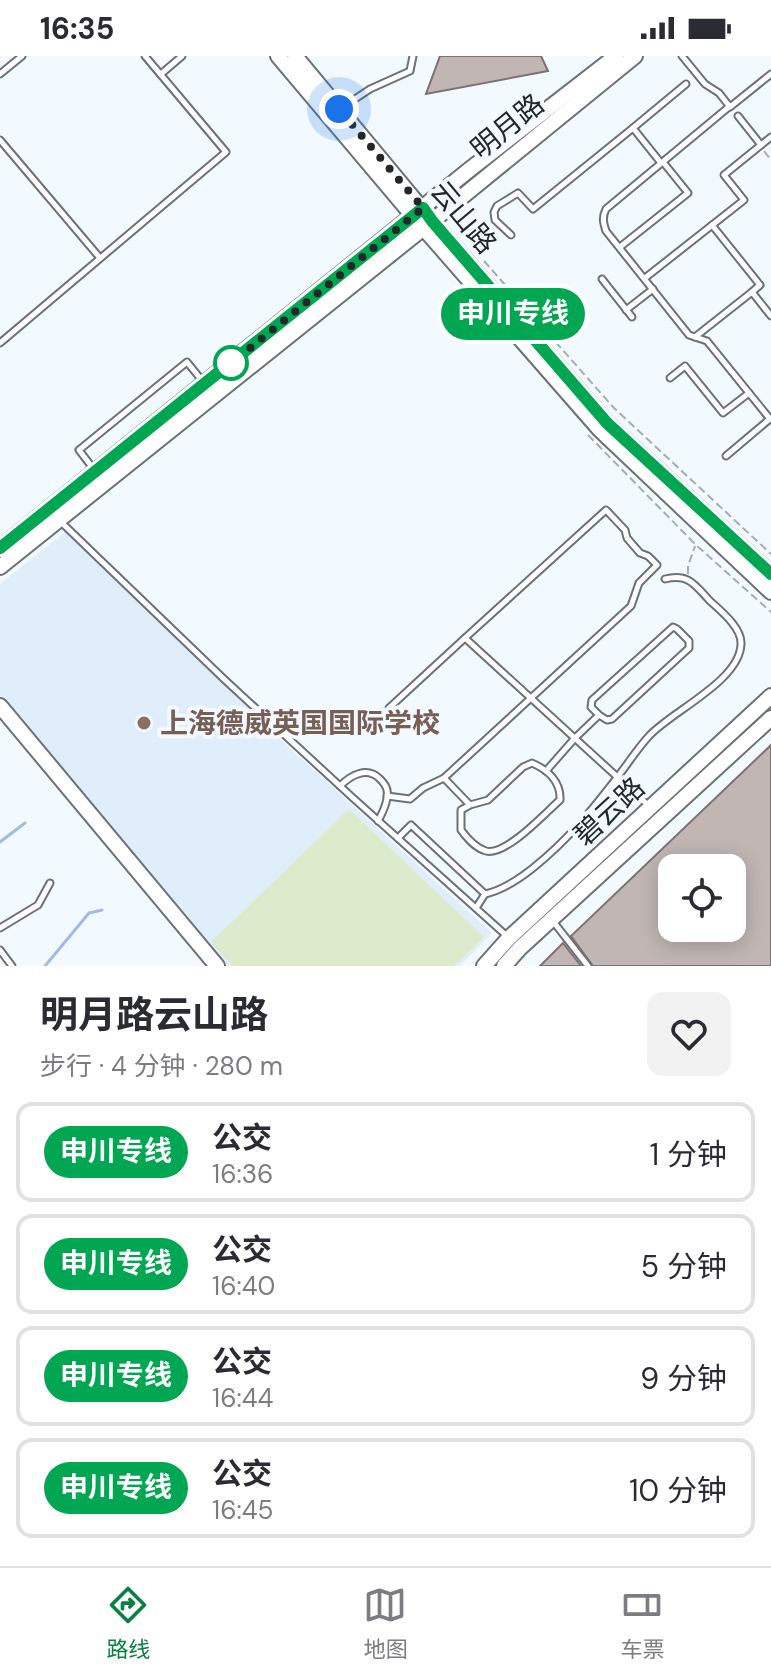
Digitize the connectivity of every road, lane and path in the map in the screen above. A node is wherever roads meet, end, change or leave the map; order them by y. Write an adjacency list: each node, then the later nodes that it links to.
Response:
1 (22, 56): 10 (lane)
2 (145, 56): 11 (lane)
3 (182, 56): 11 (lane)
4 (278, 56): 23 (street, 云山路)
5 (295, 56): 15 (street, 云山路)
6 (413, 56): 15 (lane)
7 (616, 56): 23 (street, 明月路)
8 (635, 56): 24 (street, 明月路)
9 (682, 56): 14 (lane)
10 (0, 74)
11 (161, 74): 29 (lane)
12 (771, 74): 14 (lane)
13 (686, 84): 17 (lane)
14 (730, 106): 22 (lane)
15 (339, 109): 23 (street, 云山路)
16 (738, 116): 20 (lane)
17 (633, 128): 22 (lane); 26 (lane)
18 (771, 137): 20 (lane)
19 (0, 140): 29 (lane)
20 (760, 146): 21 (path); 25 (lane)
21 (771, 160)
22 (662, 162): 27 (lane); 27 (lane)
23 (418, 212): 24 (street, 云山路); 40 (street, 明月路)
24 (428, 224): 45 (street, 明月路); 50 (street, 云山路); 53 (street, 云山路)
25 (712, 225): 30 (lane); 33 (lane)
26 (511, 235)
27 (620, 247): 30 (lane)
28 (478, 255): 48 (path)
29 (100, 258): 38 (lane)
30 (645, 278): 32 (lane)
31 (602, 279): 34 (lane)
32 (653, 289): 34 (lane); 37 (lane)
33 (752, 292): 35 (lane); 37 (lane)
34 (626, 310): 36 (lane)
35 (771, 316)
36 (632, 317)
37 (695, 337): 41 (lane)
38 (0, 343)
39 (670, 378): 41 (lane)
40 (205, 384): 44 (street, 明月路); 44 (lane)
41 (749, 393): 42 (lane)
42 (770, 418): 43 (lane)
43 (726, 456)
44 (95, 472): 47 (street, 明月路)
45 (59, 520): 49 (street, 明月路); 65 (lane)
46 (695, 544): 52 (path)
47 (0, 548)
48 (771, 554)
49 (0, 567)
50 (771, 574)
51 (665, 579): 52 (lane)
52 (688, 579): 63 (lane)
53 (771, 592)
54 (465, 638): 56 (lane); 56 (lane); 60 (lane)
55 (771, 696): 68 (street, 碧云路)
56 (531, 698): 61 (lane); 64 (lane)
57 (0, 706): 79 (street)
58 (599, 715): 58 (lane); 61 (lane)
59 (771, 718): 74 (street, 碧云路)
60 (406, 725)
61 (575, 738): 62 (lane); 63 (lane)
62 (546, 771): 67 (lane); 67 (lane)
63 (618, 777): 68 (lane); 72 (lane)
64 (444, 778): 66 (lane); 67 (lane)
65 (340, 786): 66 (lane); 69 (lane)
66 (387, 796): 69 (lane)
67 (470, 805)
68 (652, 808): 76 (street, 碧云路)
69 (378, 821): 70 (lane)
70 (398, 838): 72 (lane); 73 (lane)
71 (50, 883): 75 (lane)
72 (485, 894): 73 (lane)
73 (476, 908): 76 (lane)
74 (551, 919): 81 (street, 碧云路); 82 (lane)
75 (0, 928)
76 (509, 938): 80 (street, 碧云路)
77 (0, 950): 78 (lane)
78 (12, 966)
79 (217, 966)
80 (484, 966)
81 (504, 966)
82 (588, 966)

